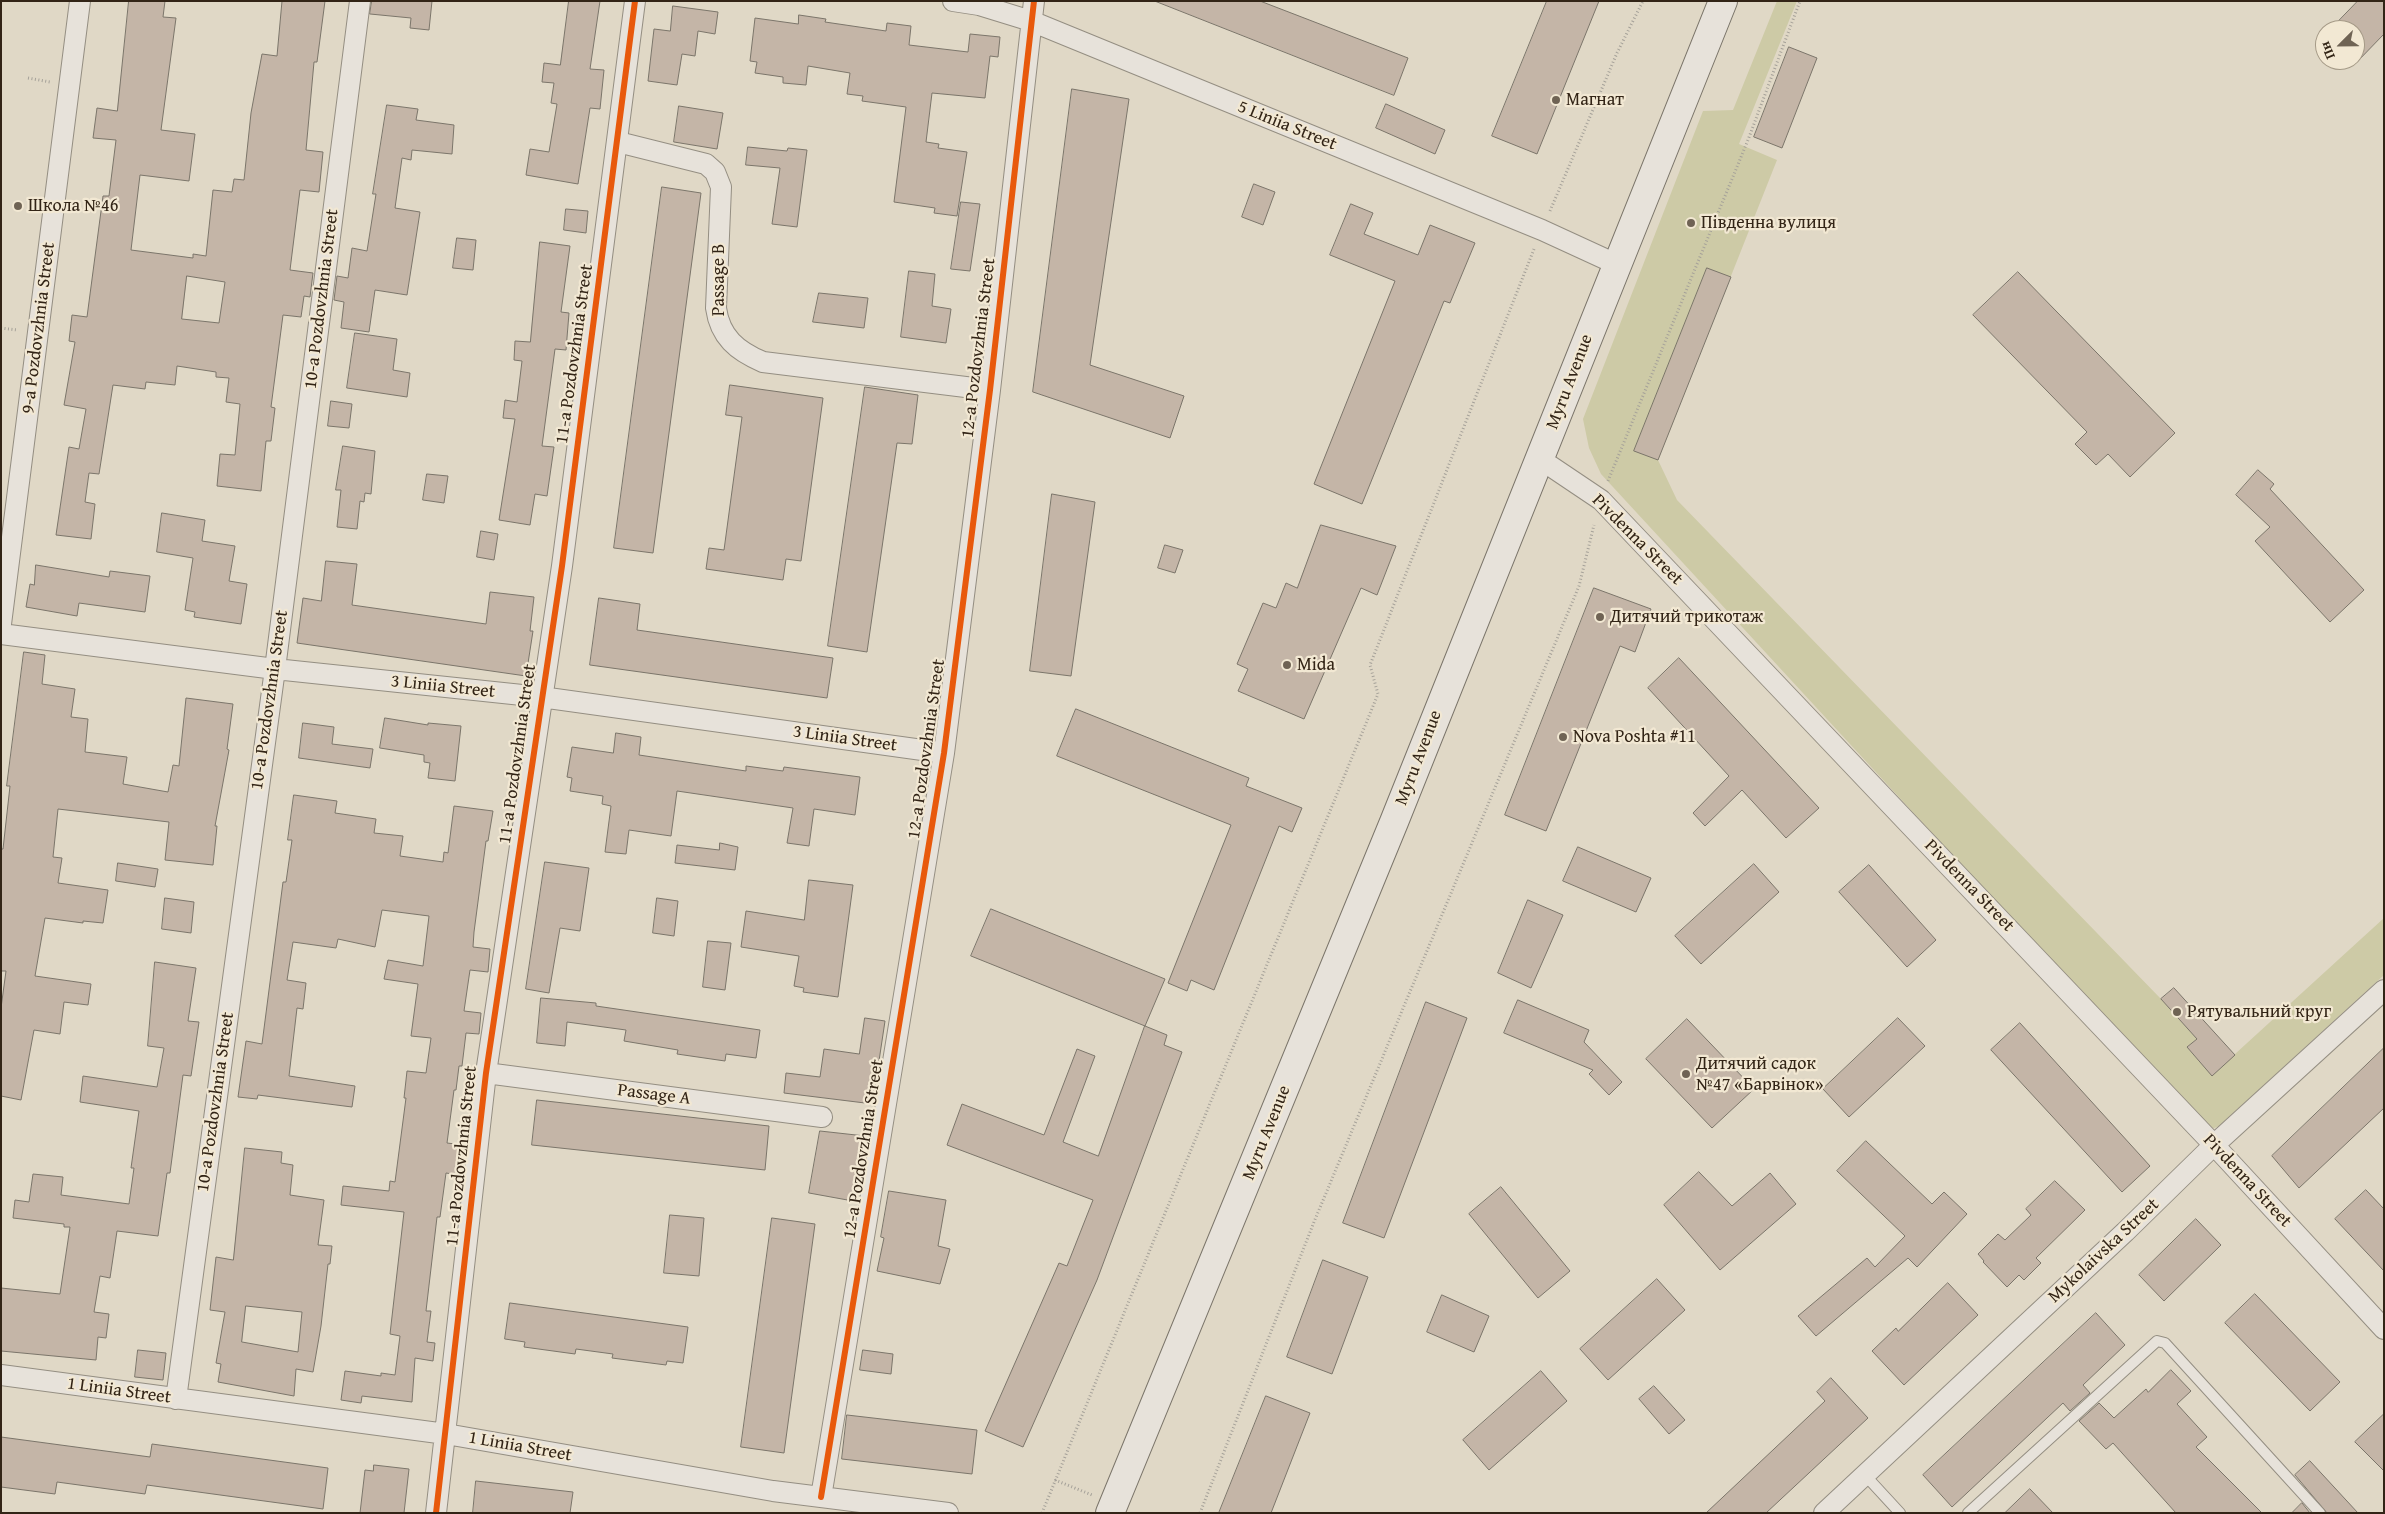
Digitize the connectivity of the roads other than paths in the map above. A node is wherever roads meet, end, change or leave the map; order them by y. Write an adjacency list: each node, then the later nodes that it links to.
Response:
1 (80, 1): 12 (street, 9-a Pozdovzhnia Street)
2 (360, 1): 14 (street, 10-a Pozdovzhnia Street)
3 (635, 1): 8 (street, 11-a Pozdovzhnia Street)
4 (953, 1): 7 (street, 5 Liniia Street)
5 (1034, 1): 7 (street, 12-a Pozdovzhnia Street)
6 (1723, 1): 9 (main road, Myru Avenue)
7 (1031, 21): 9 (street, 5 Liniia Street); 10 (street, 12-a Pozdovzhnia Street)
8 (618, 142): 10 (street, Passage B); 15 (street, 11-a Pozdovzhnia Street)
9 (1616, 264): 11 (main road, Myru Avenue)
10 (990, 390): 16 (street, 12-a Pozdovzhnia Street)
11 (1540, 459): 20 (street, Pivdenna Street); 27 (main road, Myru Avenue)
12 (1, 624)
13 (1, 634): 14 (street, 3 Liniia Street)
14 (275, 669): 15 (street, 3 Liniia Street); 23 (street, 10-a Pozdovzhnia Street)
15 (541, 697): 16 (street, 3 Liniia Street); 18 (street, 11-a Pozdovzhnia Street)
16 (944, 753): 26 (street, 12-a Pozdovzhnia Street)
17 (2384, 990): 20 (street, Mykolaivska Street)
18 (486, 1073): 19 (street, Passage A); 24 (street, 11-a Pozdovzhnia Street)
19 (822, 1117)
20 (2214, 1145): 21 (street, Pivdenna Street); 25 (street, Mykolaivska Street)
21 (2384, 1330)
22 (1, 1375): 23 (street, 1 Liniia Street)
23 (176, 1399): 24 (street, 1 Liniia Street)
24 (446, 1434): 26 (street, 1 Liniia Street); 28 (street, 11-a Pozdovzhnia Street)
25 (1865, 1474): 30 (street, Mykolaivska Street); 31 (lane)
26 (821, 1497): 29 (street, 1 Liniia Street)
27 (1101, 1504)
28 (436, 1513)
29 (948, 1513)
30 (1824, 1513)
31 (1900, 1513)
32 (1968, 1513): 33 (lane)
33 (2320, 1513)

